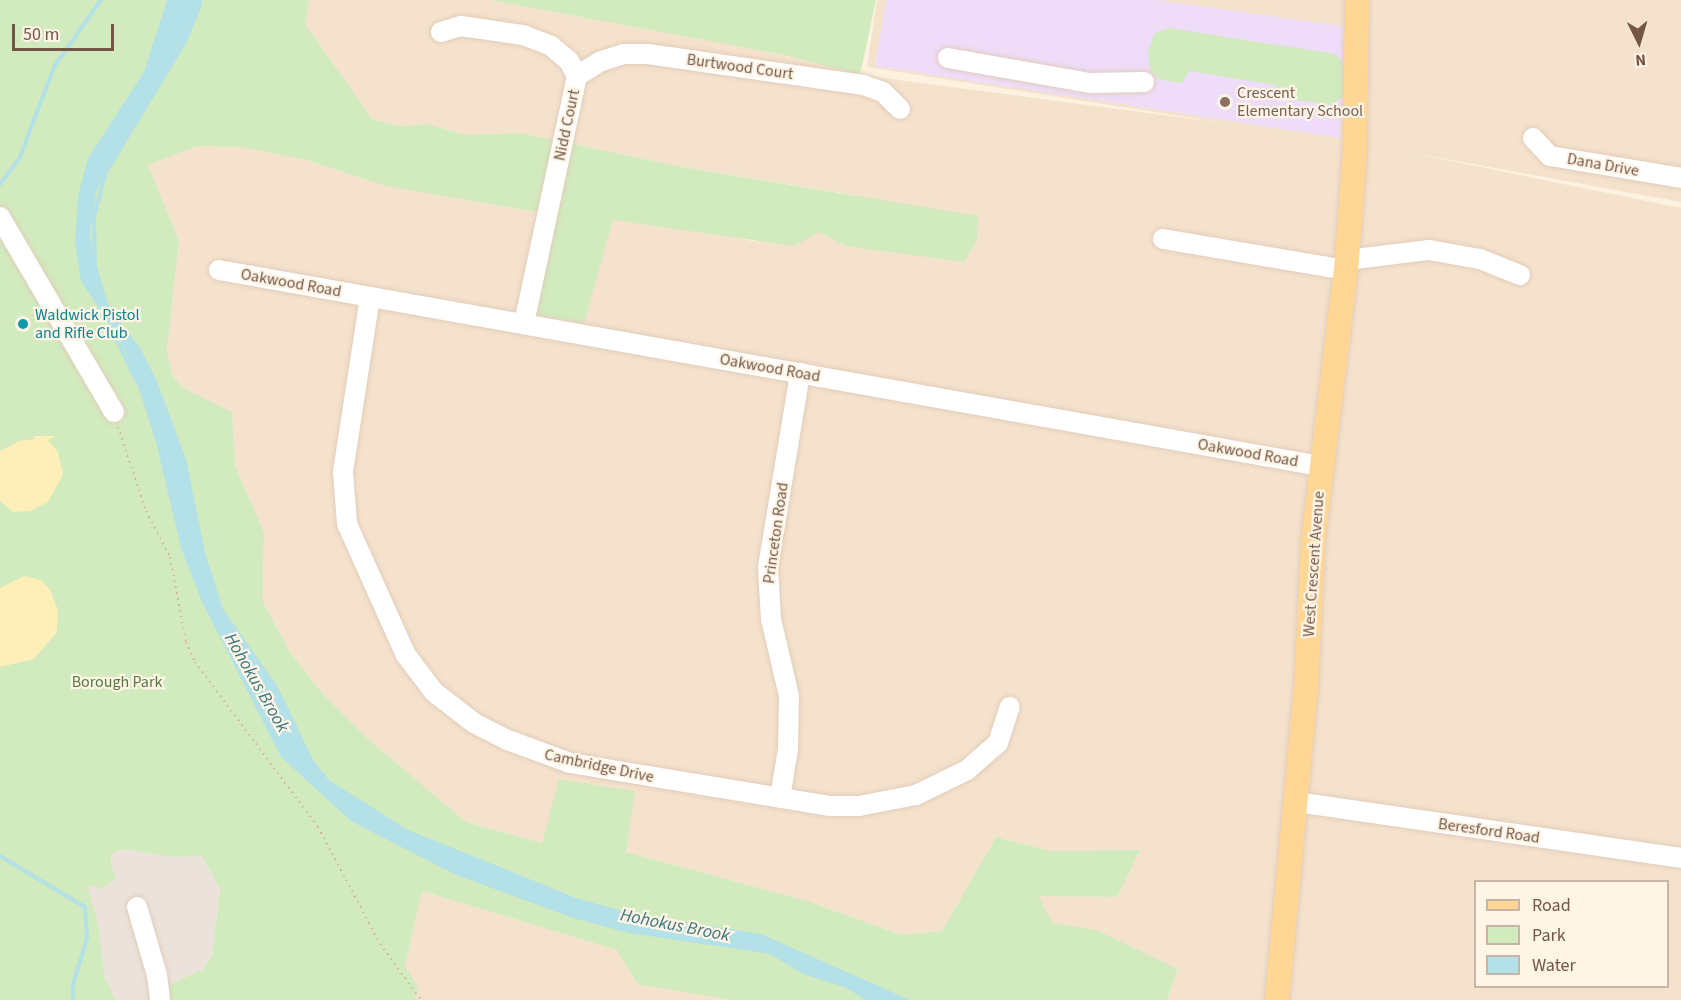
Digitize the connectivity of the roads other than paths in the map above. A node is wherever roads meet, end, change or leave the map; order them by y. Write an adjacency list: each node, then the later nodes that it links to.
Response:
1 (1357, 0): 11 (main road, West Crescent Avenue)
2 (441, 32): 4 (street, Nidd Court)
3 (948, 58): 5 (street)
4 (577, 76): 6 (street, Burtwood Court); 15 (street, Nidd Court)
5 (1144, 82)
6 (900, 109)
7 (1533, 138): 8 (street, Dana Drive)
8 (1681, 178)
9 (0, 217): 17 (street)
10 (1163, 239): 11 (street)
11 (1347, 265): 13 (street); 18 (main road, West Crescent Avenue)
12 (219, 270): 14 (street, Oakwood Road)
13 (1520, 275)
14 (370, 297): 15 (street, Oakwood Road); 20 (street, Cambridge Drive)
15 (524, 324): 16 (street, Oakwood Road)
16 (800, 373): 18 (street, Oakwood Road); 20 (street, Princeton Road)
17 (114, 412)
18 (1321, 466): 21 (main road, West Crescent Avenue)
19 (1010, 706): 20 (street, Cambridge Drive)
20 (780, 798)
21 (1297, 802): 22 (street, Beresford Road); 25 (main road, West Crescent Avenue)
22 (1681, 858)
23 (138, 907): 24 (street)
24 (160, 1000)
25 (1277, 1000)

